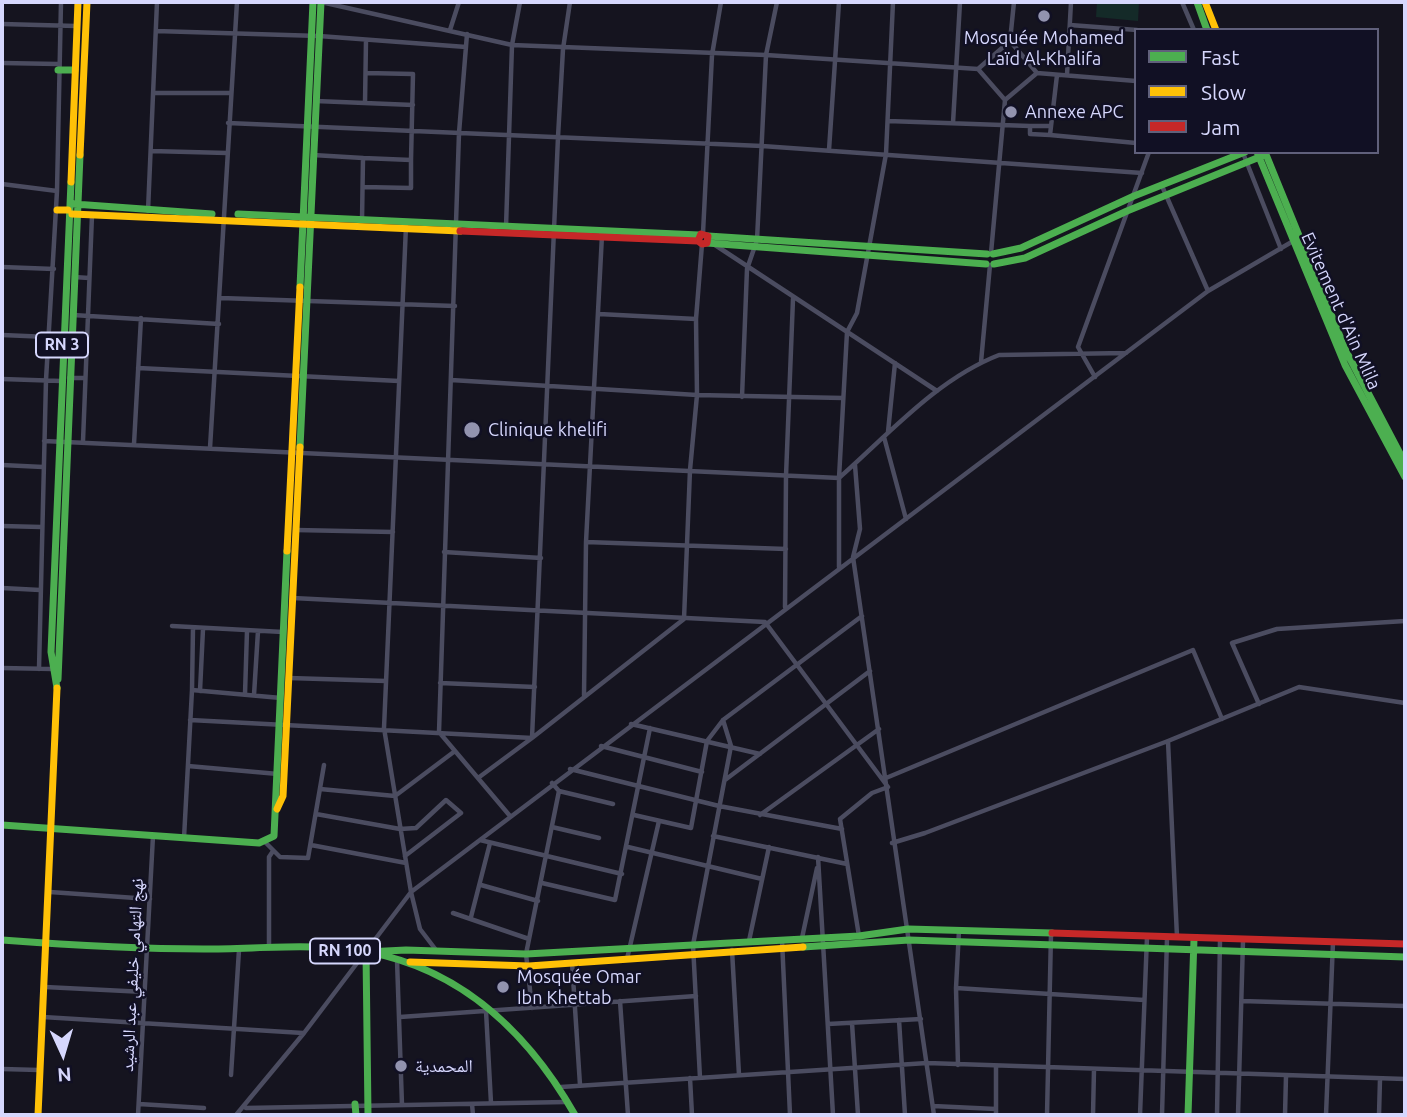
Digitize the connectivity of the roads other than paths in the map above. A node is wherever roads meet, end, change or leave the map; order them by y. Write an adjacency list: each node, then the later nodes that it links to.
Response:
1 (61, 2): 22 (street)
2 (78, 2): 24 (main road, RN 3)
3 (87, 2): 94 (main road, RN 3)
4 (157, 2): 30 (street)
5 (237, 2): 31 (street)
6 (313, 2): 33 (main road)
7 (321, 2): 28 (street); 33 (main road)
8 (458, 2): 28 (street)
9 (520, 2): 36 (street)
10 (570, 2): 38 (street)
11 (721, 2): 39 (street)
12 (777, 2): 40 (street)
13 (839, 2): 41 (street)
14 (893, 2): 43 (street)
15 (960, 2): 45 (street)
16 (1014, 2): 35 (street)
17 (1071, 2): 23 (street)
18 (1182, 2): 25 (street)
19 (1196, 2): 26 (main road)
20 (1205, 2): 27 (main road)
21 (2, 24): 22 (street)
22 (60, 25): 24 (street); 44 (street)
23 (1070, 25): 29 (street); 51 (street)
24 (77, 26): 47 (main road, RN 3)
25 (1193, 28)
26 (1206, 28)
27 (1215, 28)
28 (450, 30): 32 (street)
29 (1134, 30)
30 (156, 31): 31 (street); 53 (street)
31 (234, 32): 33 (street); 54 (street)
32 (467, 34): 36 (street); 37 (street)
33 (315, 36): 34 (street); 55 (main road)
34 (366, 40): 37 (street); 48 (street)
35 (1010, 41): 46 (street); 49 (street)
36 (512, 45): 38 (street); 68 (street)
37 (466, 47): 67 (street)
38 (563, 49): 39 (street); 70 (street)
39 (712, 55): 40 (street); 72 (street)
40 (766, 55): 41 (street); 73 (street)
41 (834, 60): 43 (street); 74 (street)
42 (2, 63): 44 (street)
43 (890, 63): 45 (street); 59 (street)
44 (58, 67): 47 (main road); 91 (street)
45 (957, 67): 46 (street); 61 (street)
46 (978, 69): 56 (street)
47 (75, 70): 94 (main road, RN 3)
48 (366, 73): 57 (street); 58 (street)
49 (1037, 73): 50 (street); 56 (street)
50 (1057, 75): 51 (street); 65 (street)
51 (1067, 75): 52 (street)
52 (1134, 81)
53 (153, 93): 54 (street); 75 (street)
54 (229, 93): 60 (street)
55 (312, 100): 57 (street); 63 (main road)
56 (1004, 100): 62 (street)
57 (365, 103): 58 (street)
58 (413, 105): 66 (street)
59 (888, 121): 61 (street); 77 (street)
60 (228, 123): 63 (street); 76 (street)
61 (953, 123): 62 (street)
62 (1003, 124): 64 (street); 85 (street)
63 (310, 125): 66 (street); 82 (main road); 101 (main road)
64 (1030, 126): 65 (street); 69 (street)
65 (1051, 126): 69 (street)
66 (412, 132): 67 (street); 84 (street)
67 (459, 133): 68 (street); 103 (street)
68 (509, 135): 70 (street); 106 (street)
69 (1050, 135): 71 (street)
70 (558, 136): 72 (street); 105 (street)
71 (1134, 143)
72 (705, 145): 73 (street); 110 (street)
73 (762, 146): 74 (street); 112 (street)
74 (829, 150): 77 (street)
75 (150, 151): 76 (street); 97 (street)
76 (227, 153): 100 (street)
77 (886, 154): 85 (street); 113 (street)
78 (1148, 154): 87 (street)
79 (1238, 154): 89 (main road)
80 (1244, 154): 86 (street)
81 (1261, 154): 86 (main road); 111 (main road, Evitement d'Ain Mlila)
82 (313, 155): 83 (street); 101 (main road)
83 (363, 158): 84 (street); 90 (street)
84 (411, 160): 90 (street)
85 (999, 162): 87 (street); 115 (street)
86 (1247, 162): 93 (main road); 114 (street)
87 (1142, 173): 92 (street)
88 (2, 184): 91 (street)
89 (1162, 186): 92 (main road); 93 (street)
90 (363, 187): 102 (street)
91 (57, 191): 95 (street)
92 (1134, 196): 96 (street); 115 (main road)
93 (1164, 196): 96 (main road); 123 (street)
94 (71, 208): 95 (main road); 97 (main road); 98 (main road, RN 3); 151 (main road, RN 3)
95 (57, 210): 119 (street)
96 (1127, 211): 117 (main road); 139 (street)
97 (147, 214): 99 (main road); 100 (main road)
98 (77, 215): 99 (main road); 121 (main road, RN 3)
99 (92, 215): 122 (street)
100 (224, 216): 101 (main road); 124 (street)
101 (307, 219): 102 (main road); 126 (main road)
102 (362, 222): 104 (main road)
103 (456, 222): 104 (main road); 106 (main road); 107 (street)
104 (406, 223): 107 (main road); 127 (street)
105 (556, 227): 106 (main road); 108 (main road); 109 (street)
106 (506, 229): 107 (main road); 109 (main road)
107 (457, 232): 128 (street)
108 (602, 234): 109 (main road); 110 (main road); 130 (street)
109 (555, 237): 153 (street)
110 (704, 239): 112 (main road); 120 (street); 133 (street)
111 (1296, 240): 114 (street); 170 (main road, Evitement d'Ain Mlila); 178 (main road, Evitement d'Ain Mlila)
112 (756, 244): 113 (main road); 116 (main road); 120 (street)
113 (868, 246): 115 (main road); 116 (street)
114 (1281, 248): 123 (street)
115 (991, 253): 117 (main road)
116 (866, 255): 117 (main road); 135 (street)
117 (990, 265): 140 (street)
118 (2, 267): 119 (street)
119 (54, 269): 137 (street)
120 (747, 269): 125 (street); 157 (street)
121 (74, 277): 122 (street); 129 (main road, RN 3)
122 (89, 278): 131 (street)
123 (1208, 291): 138 (street)
124 (221, 298): 126 (street); 134 (street)
125 (793, 299): 135 (street); 158 (street)
126 (303, 301): 127 (street); 144 (main road)
127 (403, 306): 128 (street); 152 (street)
128 (455, 306): 150 (street)
129 (72, 314): 131 (street); 146 (main road, RN 3)
130 (599, 314): 133 (street); 154 (street)
131 (88, 315): 132 (street); 147 (street)
132 (141, 318): 134 (street); 142 (street)
133 (696, 319): 156 (street)
134 (219, 324): 143 (street)
135 (847, 332): 141 (street); 159 (street)
136 (2, 335): 137 (street)
137 (49, 337): 149 (street)
138 (1126, 353): 139 (street); 145 (street)
139 (1081, 354): 140 (street); 145 (street)
140 (981, 362): 155 (street)
141 (895, 363): 155 (street); 160 (street)
142 (138, 368): 143 (street); 164 (street)
143 (214, 373): 144 (street); 165 (street)
144 (300, 377): 152 (street); 166 (main road)
145 (1095, 377): 179 (street)
146 (69, 378): 147 (street); 162 (main road, RN 3)
147 (86, 378): 163 (street)
148 (2, 379): 149 (street)
149 (46, 380): 151 (street); 161 (street)
150 (451, 380): 153 (street); 168 (street)
151 (61, 381): 162 (main road, RN 3)
152 (399, 382): 167 (street)
153 (549, 386): 154 (street); 169 (street)
154 (596, 390): 156 (street); 174 (street)
155 (937, 391): 160 (street)
156 (697, 395): 157 (street); 175 (street)
157 (742, 397): 158 (street)
158 (790, 398): 159 (street); 176 (street)
159 (843, 398): 177 (street)
160 (886, 435): 171 (street); 179 (street)
161 (44, 441): 162 (street); 173 (street)
162 (62, 441): 163 (street); 212 (main road, RN 3)
163 (83, 441): 164 (street)
164 (134, 444): 165 (street)
165 (210, 447): 166 (street)
166 (296, 452): 167 (street); 182 (main road); 208 (main road)
167 (396, 456): 168 (street); 183 (street)
168 (447, 458): 169 (street); 187 (street)
169 (546, 463): 174 (street); 189 (street)
170 (1405, 463)
171 (855, 464): 177 (street); 188 (street)
172 (2, 465): 173 (street)
173 (43, 467): 181 (street)
174 (591, 467): 175 (street); 184 (street)
175 (690, 470): 176 (street); 185 (street)
176 (786, 476): 177 (street); 186 (street)
177 (839, 478): 190 (street)
178 (1405, 478)
179 (906, 519): 188 (street)
180 (2, 526): 181 (street)
181 (41, 527): 192 (street)
182 (296, 530): 183 (street); 193 (main road)
183 (393, 532): 194 (street)
184 (586, 542): 185 (street); 198 (street)
185 (686, 544): 186 (street); 200 (street)
186 (786, 549): 196 (street)
187 (444, 552): 189 (street); 195 (street)
188 (853, 557): 190 (street); 199 (street)
189 (541, 558): 197 (street)
190 (839, 568): 196 (street)
191 (2, 588): 192 (street)
192 (40, 590): 211 (street)
193 (293, 598): 194 (street); 214 (main road)
194 (390, 604): 195 (street); 215 (street)
195 (442, 606): 197 (street); 216 (street)
196 (785, 608): 202 (street)
197 (538, 611): 198 (street); 217 (street)
198 (584, 614): 200 (street); 222 (street)
199 (862, 616): 209 (street); 213 (street)
200 (684, 619): 202 (street); 222 (street)
201 (1405, 621): 226 (street)
202 (765, 622): 209 (street); 231 (street)
203 (172, 626): 204 (street)
204 (193, 628): 205 (street); 218 (street)
205 (203, 629): 206 (street); 219 (street)
206 (247, 631): 207 (street); 220 (street)
207 (258, 631): 208 (street); 221 (street)
208 (285, 632): 223 (main road)
209 (796, 664): 225 (street); 229 (street)
210 (2, 668): 211 (street)
211 (39, 669): 212 (street)
212 (57, 669): 270 (main road, RN 3)
213 (870, 671): 225 (street); 234 (street)
214 (289, 678): 215 (street); 223 (main road)
215 (386, 681): 232 (street)
216 (440, 683): 217 (street); 235 (street)
217 (535, 687): 236 (street)
218 (192, 690): 219 (street); 228 (street)
219 (200, 691): 220 (street)
220 (244, 694): 221 (street)
221 (254, 695): 223 (street)
222 (584, 696): 236 (street)
223 (285, 698): 230 (main road)
224 (1405, 703): 226 (street)
225 (825, 704): 239 (street); 243 (street)
226 (1259, 704): 227 (street)
227 (1222, 719): 238 (street); 251 (street)
228 (190, 720): 230 (street); 246 (street)
229 (723, 720): 237 (street); 241 (street)
230 (284, 724): 232 (street); 249 (main road); 266 (main road)
231 (630, 724): 233 (street); 240 (street)
232 (384, 728): 235 (street); 258 (street)
233 (650, 728): 237 (street); 244 (street)
234 (879, 729): 239 (street); 251 (street)
235 (439, 732): 236 (street); 242 (street)
236 (532, 738): 250 (street)
237 (707, 741): 241 (street); 248 (street)
238 (1168, 741): 280 (street); 309 (street)
239 (856, 744): 251 (street); 264 (street)
240 (600, 746): 244 (street); 247 (street)
241 (731, 746): 243 (street); 252 (street)
242 (455, 751): 250 (street); 258 (street)
243 (760, 754): 252 (street)
244 (644, 758): 248 (street); 254 (street)
245 (324, 765): 256 (street)
246 (188, 766): 249 (street); 275 (street)
247 (570, 769): 253 (street); 254 (street)
248 (702, 772): 259 (street)
249 (279, 774): 266 (main road)
250 (478, 778): 265 (street)
251 (884, 778): 255 (street)
252 (724, 781): 261 (street)
253 (552, 783): 257 (street); 265 (street)
254 (639, 786): 259 (street); 263 (street)
255 (888, 787): 272 (street); 280 (street)
256 (320, 789): 258 (street); 262 (street)
257 (559, 792): 260 (street); 269 (street)
258 (395, 796): 271 (street)
259 (696, 801): 261 (street); 267 (street)
260 (613, 804)
261 (719, 807): 264 (street); 274 (street)
262 (316, 814): 271 (street); 281 (street)
263 (634, 815): 267 (street); 282 (street)
264 (760, 815): 272 (street)
265 (510, 816): 277 (street)
266 (273, 820): 278 (main road)
267 (659, 821): 285 (street)
268 (2, 825): 270 (main road)
269 (552, 827): 276 (street); 287 (street)
270 (53, 828): 273 (main road); 297 (main road, RN 3)
271 (400, 829): 286 (street); 286 (street)
272 (842, 830): 290 (street)
273 (153, 835): 275 (main road); 298 (street, نهج التهامي خليفي عبد الرشيد)
274 (713, 836): 283 (street); 291 (street)
275 (184, 838): 278 (main road)
276 (599, 838)
277 (479, 840): 279 (street); 296 (street)
278 (265, 842): 284 (street)
279 (490, 843): 287 (street); 295 (street)
280 (892, 843): 302 (street)
281 (311, 845): 284 (street); 289 (street)
282 (628, 847): 285 (street); 292 (street)
283 (769, 847): 288 (street); 293 (street)
284 (273, 851): 328 (street)
285 (651, 852): 291 (street); 330 (street)
286 (405, 856): 289 (street)
287 (545, 856): 292 (street); 294 (street)
288 (818, 860): 290 (street); 307 (street); 311 (street)
289 (406, 863): 296 (street)
290 (848, 864): 305 (street)
291 (708, 866): 293 (street); 324 (street)
292 (622, 874): 294 (street)
293 (762, 879): 319 (street)
294 (542, 884): 299 (street)
295 (481, 885): 299 (street); 301 (street)
296 (411, 891): 334 (street); 336 (street)
297 (50, 892): 298 (street); 321 (main road, RN 3)
298 (150, 899): 327 (street, نهج التهامي خليفي عبد الرشيد)
299 (538, 901): 310 (street)
300 (453, 913): 301 (street)
301 (471, 917): 310 (street)
302 (908, 929): 303 (main road); 305 (main road); 315 (street)
303 (959, 929): 304 (main road); 316 (street)
304 (1051, 933): 306 (main road); 325 (street)
305 (859, 936): 307 (main road)
306 (1147, 937): 308 (main road); 331 (street)
307 (823, 938): 311 (main road); 326 (street)
308 (1167, 938): 309 (main road); 333 (street)
309 (1177, 938): 312 (main road)
310 (529, 939): 340 (street)
311 (801, 939): 314 (main road)
312 (1195, 939): 317 (main road); 335 (main road)
313 (2, 940): 321 (main road, RN 100)
314 (782, 940): 319 (main road); 332 (street)
315 (909, 940): 316 (main road); 326 (main road); 365 (street)
316 (958, 940): 325 (main road); 350 (street)
317 (1220, 940): 318 (main road); 337 (street)
318 (1243, 940): 320 (main road); 339 (street)
319 (748, 942): 322 (main road)
320 (1333, 942): 323 (main road); 341 (street)
321 (47, 943): 327 (main road, RN 100); 349 (main road, RN 3)
322 (732, 943): 324 (main road); 338 (street)
323 (1405, 944)
324 (693, 945): 330 (main road); 342 (street)
325 (1051, 946): 331 (main road); 352 (street)
326 (824, 947): 332 (main road); 369 (street)
327 (147, 948): 329 (main road, RN 100); 351 (street, نهج التهامي خليفي عبد الرشيد)
328 (269, 948): 329 (main road, RN 100); 336 (main road, RN 100)
329 (239, 949): 370 (street)
330 (627, 949): 340 (main road); 344 (street)
331 (1146, 949): 333 (main road); 354 (street)
332 (782, 950): 338 (main road); 382 (street)
333 (1167, 950): 335 (main road); 384 (street)
334 (437, 951): 336 (main road); 340 (main road)
335 (1194, 951): 337 (main road); 385 (main road)
336 (366, 952): 345 (main road, RN 100); 371 (street); 404 (main road)
337 (1220, 952): 339 (main road); 386 (street)
338 (732, 953): 342 (main road); 388 (street)
339 (1242, 953): 341 (main road); 356 (street)
340 (526, 954): 348 (street)
341 (1332, 954): 343 (main road); 357 (street)
342 (692, 955): 344 (main road); 353 (street)
343 (1405, 957)
344 (627, 959): 347 (main road)
345 (397, 960): 346 (main road, RN 100); 364 (street)
346 (406, 962): 348 (main road); 362 (main road, RN 100)
347 (572, 962): 348 (main road); 358 (street)
348 (529, 965): 360 (street)
349 (45, 987): 351 (street); 363 (main road, RN 3)
350 (956, 988): 352 (street); 374 (street)
351 (145, 992): 367 (street, نهج التهامي خليفي عبد الرشيد)
352 (1052, 995): 354 (street); 377 (street)
353 (696, 996): 355 (street); 393 (street)
354 (1144, 1000): 383 (street)
355 (620, 1001): 358 (street); 396 (street)
356 (1242, 1001): 357 (street); 389 (street)
357 (1331, 1002): 359 (street); 391 (street)
358 (574, 1004): 360 (street); 397 (street)
359 (1405, 1006)
360 (532, 1008): 362 (street)
361 (486, 1011): 362 (street); 364 (street); 400 (street)
362 (495, 1011): 398 (main road, RN 100)
363 (43, 1017): 367 (street); 381 (main road, RN 3)
364 (400, 1017): 405 (street)
365 (921, 1019): 366 (street); 372 (street)
366 (899, 1020): 368 (street); 373 (street)
367 (143, 1023): 370 (street); 401 (street, نهج التهامي خليفي عبد الرشيد)
368 (852, 1023): 369 (street); 376 (street)
369 (828, 1024): 379 (street)
370 (235, 1028): 371 (street); 387 (street)
371 (304, 1033): 409 (street)
372 (927, 1063): 373 (street); 374 (street); 407 (street)
373 (902, 1065): 376 (street); 424 (street)
374 (958, 1065): 375 (street)
375 (996, 1066): 377 (street); 410 (street)
376 (856, 1068): 379 (street); 423 (street)
377 (1049, 1068): 380 (street); 426 (street)
378 (2, 1069): 381 (street)
379 (831, 1069): 382 (street); 422 (street)
380 (1094, 1069): 383 (street); 427 (street)
381 (40, 1070): 411 (main road, RN 3)
382 (788, 1072): 388 (street); 421 (street)
383 (1141, 1072): 384 (street); 428 (street)
384 (1163, 1072): 385 (street); 429 (street)
385 (1190, 1073): 386 (street); 430 (main road)
386 (1218, 1074): 389 (street); 431 (street)
387 (231, 1075)
388 (739, 1075): 393 (street)
389 (1239, 1075): 390 (street); 432 (street)
390 (1286, 1076): 391 (street); 433 (street)
391 (1328, 1076): 394 (street); 434 (street)
392 (690, 1078): 393 (street); 396 (street); 420 (street)
393 (700, 1078)
394 (1380, 1079): 395 (street); 435 (street)
395 (1405, 1079)
396 (625, 1083): 397 (street); 419 (street)
397 (580, 1085): 398 (street)
398 (561, 1087): 399 (main road, RN 100)
399 (568, 1102): 400 (street); 418 (main road, RN 100)
400 (491, 1103): 403 (street)
401 (138, 1104): 408 (street); 412 (street, نهج التهامي خليفي عبد الرشيد)
402 (355, 1104): 404 (street); 406 (street); 415 (main road)
403 (472, 1104): 405 (street); 417 (street)
404 (369, 1105): 405 (street); 416 (main road)
405 (402, 1105)
406 (316, 1106): 409 (street); 414 (street)
407 (933, 1106): 410 (street); 425 (street)
408 (204, 1108)
409 (245, 1108): 413 (street)
410 (996, 1112)
411 (38, 1115)
412 (138, 1115)
413 (236, 1115)
414 (316, 1115)
415 (356, 1115)
416 (368, 1115)
417 (473, 1115)
418 (575, 1115)
419 (628, 1115)
420 (692, 1115)
421 (790, 1115)
422 (833, 1115)
423 (858, 1115)
424 (905, 1115)
425 (934, 1115)
426 (1047, 1115)
427 (1093, 1115)
428 (1140, 1115)
429 (1162, 1115)
430 (1188, 1115)
431 (1217, 1115)
432 (1238, 1115)
433 (1285, 1115)
434 (1326, 1115)
435 (1378, 1115)

